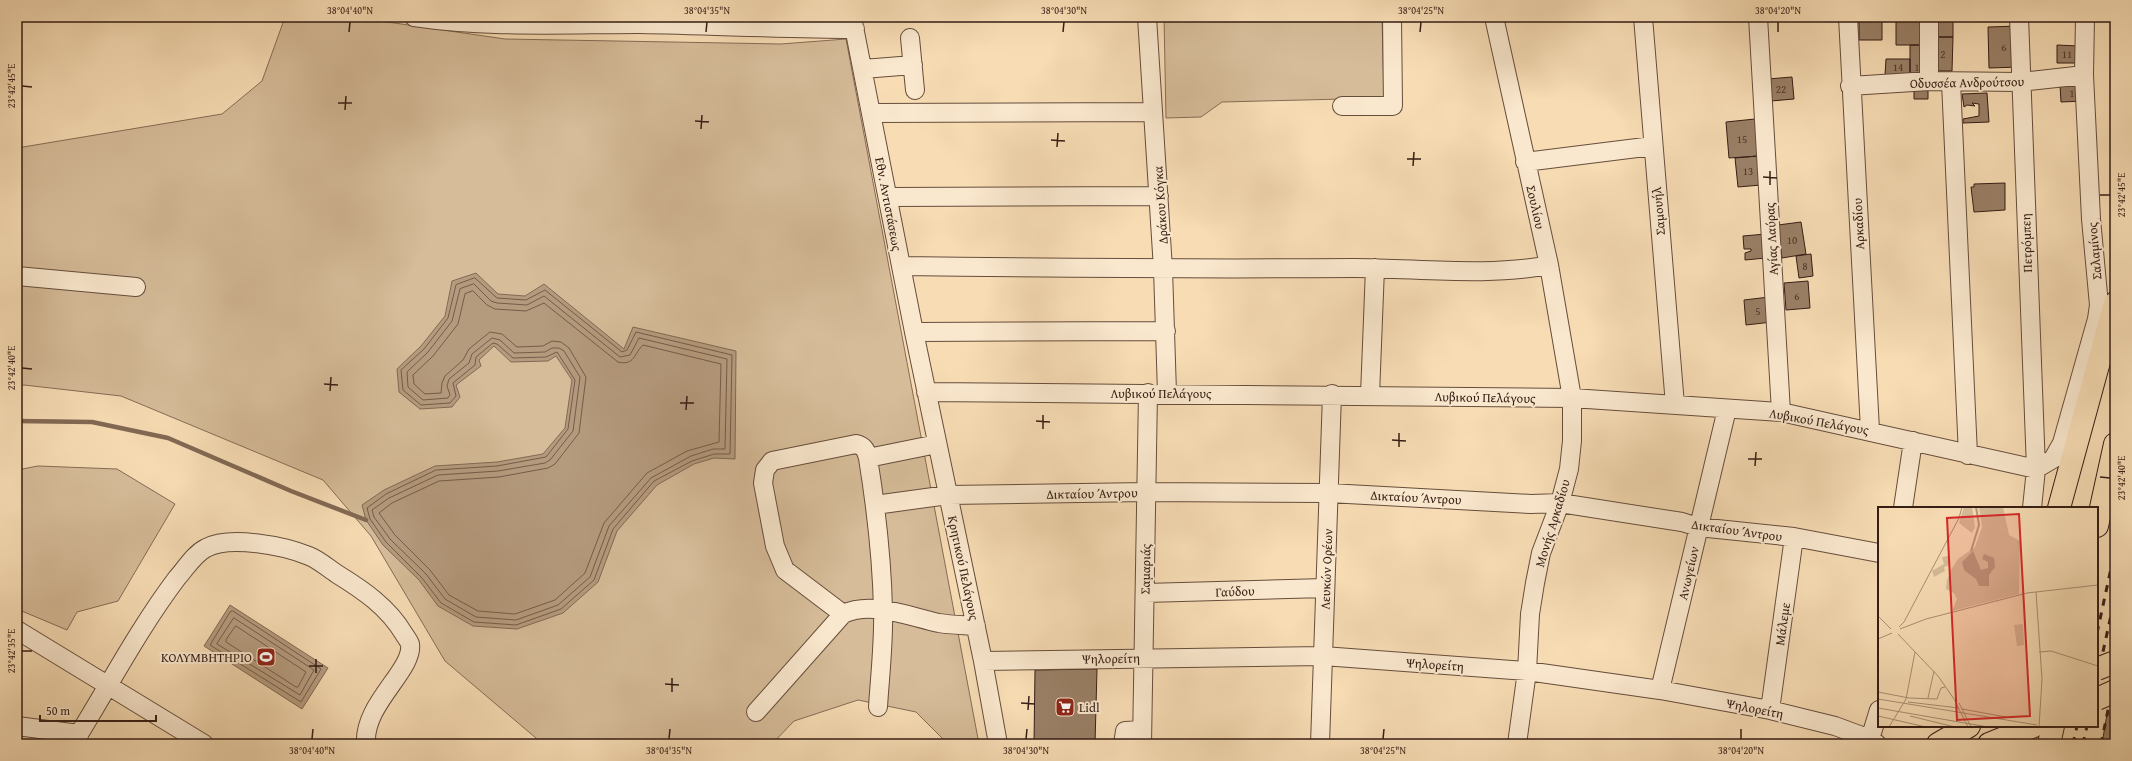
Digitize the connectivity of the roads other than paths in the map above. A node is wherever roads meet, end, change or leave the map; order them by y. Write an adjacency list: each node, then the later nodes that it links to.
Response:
1 (414, 17): 11 (street)
2 (1147, 17): 23 (street, Δράκου Κόγκα)
3 (1392, 17): 22 (street)
4 (1494, 17): 26 (street, Σουλίου)
5 (1643, 17): 25 (street, Σαμουήλ)
6 (1758, 17): 46 (street, Αγίας Λαύρας)
7 (1848, 17): 20 (street, Αρκαδίου)
8 (1929, 17): 17 (street)
9 (2019, 17): 19 (street, Πετρόμπεη)
10 (2085, 17): 16 (street, Σαλαμίνος)
11 (448, 19): 12 (street)
12 (853, 23): 15 (street, Εθν. Αντιστάσεως)
13 (910, 38): 14 (street)
14 (912, 65): 15 (street); 21 (street)
15 (863, 69): 24 (street, Εθν. Αντιστάσεως)
16 (2084, 75): 19 (street, Οδυσσέα Ανδρούτσου); 53 (street, Σαλαμίνος)
17 (1929, 82): 18 (street, Οδυσσέα Ανδρούτσου); 20 (street, Οδυσσέα Ανδρούτσου)
18 (1951, 82): 19 (street, Οδυσσέα Ανδρούτσου); 51 (street)
19 (2020, 82): 53 (street, Πετρόμπεη)
20 (1850, 86): 47 (street, Αρκαδίου)
21 (914, 90)
22 (1342, 106)
23 (1153, 112): 24 (street); 27 (street, Δράκου Κόγκα)
24 (872, 113): 28 (street, Εθν. Αντιστάσεως)
25 (1653, 146): 26 (street); 44 (street, Σαμουήλ)
26 (1525, 162): 29 (street, Σουλίου)
27 (1159, 196): 28 (street); 32 (street, Δράκου Κόγκα)
28 (888, 197): 30 (street, Εθν. Αντιστάσεως)
29 (1549, 265): 31 (street); 43 (street, Σουλίου)
30 (902, 266): 32 (street); 36 (street, Εθν. Αντιστάσεως)
31 (1375, 268): 32 (street); 42 (street)
32 (1163, 269): 37 (street, Δράκου Κόγκα)
33 (17, 276): 34 (street)
34 (136, 287)
35 (2115, 303): 61 (main road)
36 (914, 332): 37 (street); 38 (street, Εθν. Αντιστάσεως)
37 (1166, 332): 40 (street, Δράκου Κόγκα)
38 (926, 392): 39 (street, Λυβικού Πελάγους); 49 (street, Κρητικού Πελάγους)
39 (1148, 393): 40 (street, Λυβικού Πελάγους); 54 (street, Σαμαριάς)
40 (1167, 393): 41 (street, Λυβικού Πελάγους)
41 (1332, 394): 42 (street, Λυβικού Πελάγους); 55 (street, Λευκών Ορέων)
42 (1370, 395): 43 (street, Λυβικού Πελάγους)
43 (1572, 398): 44 (street, Λυβικού Πελάγους); 57 (street, Μονής Αρκαδίου)
44 (1675, 405): 45 (street, Λυβικού Πελάγους)
45 (1727, 409): 46 (street, Λυβικού Πελάγους); 63 (street, Ανωγείων)
46 (1781, 412): 47 (street, Λυβικού Πελάγους)
47 (1870, 430): 48 (street, Λυβικού Πελάγους)
48 (1913, 441): 51 (street, Λυβικού Πελάγους); 59 (street)
49 (937, 444): 52 (street); 56 (street, Κρητικού Πελάγους)
50 (2115, 444): 62 (main road)
51 (1968, 455): 53 (street, Λυβικού Πελάγους)
52 (868, 458): 58 (street); 69 (street)
53 (2036, 469): 60 (street, Πετρόμπεη)
54 (1146, 492): 55 (street, Δικταίου Άντρου); 56 (street, Δικταίου Άντρου); 67 (street, Σαμαριάς)
55 (1329, 492): 57 (street, Δικταίου Άντρου); 66 (street, Λευκών Ορέων)
56 (948, 495): 58 (street, Δικταίου Άντρου); 70 (street, Κρητικού Πελάγους)
57 (1560, 503): 63 (street, Δικταίου Άντρου); 77 (street, Μονής Αρκαδίου)
58 (875, 506): 68 (street)
59 (1903, 507)
60 (2032, 507)
61 (2059, 507)
62 (2098, 521)
63 (1698, 527): 64 (street, Δικταίου Άντρου); 79 (street, Ανωγείων)
64 (1794, 537): 65 (street, Δικταίου Άντρου); 83 (street, Μάλεμε)
65 (1878, 553)
66 (1325, 588): 67 (street, Γαύδου); 72 (street, Λευκών Ορέων)
67 (1144, 593): 73 (street, Σαμαριάς)
68 (883, 611): 69 (street); 70 (street); 82 (street)
69 (843, 614): 84 (street)
70 (976, 626): 74 (street, Κρητικού Πελάγους)
71 (17, 630): 78 (street)
72 (1323, 656): 73 (street, Ψηλορείτη); 77 (street, Ψηλορείτη); 96 (street, Λευκών Ορέων)
73 (1143, 658): 74 (street, Ψηλορείτη); 89 (street, Σαμαριάς)
74 (983, 661): 94 (street, Κρητικού Πελάγους)
75 (2115, 662): 76 (main road, bridge)
76 (2098, 669)
77 (1527, 671): 79 (street, Ψηλορείτη); 97 (street, Μονής Αρκαδίου)
78 (109, 686): 90 (street); 92 (street); 93 (street)
79 (1660, 690): 83 (street, Ψηλορείτη)
80 (2115, 691): 81 (main road, bridge)
81 (2098, 699)
82 (878, 707)
83 (1770, 710): 91 (street, Ψηλορείτη)
84 (756, 712)
85 (1878, 716): 91 (street)
86 (17, 726): 90 (street)
87 (1967, 727): 98 (main road)
88 (2053, 727): 99 (main road)
89 (1142, 737): 95 (street)
90 (79, 739)
91 (1874, 742)
92 (204, 744)
93 (366, 744)
94 (998, 744)
95 (1123, 744)
96 (1320, 744)
97 (1517, 744)
98 (1938, 744)
99 (2049, 744)

